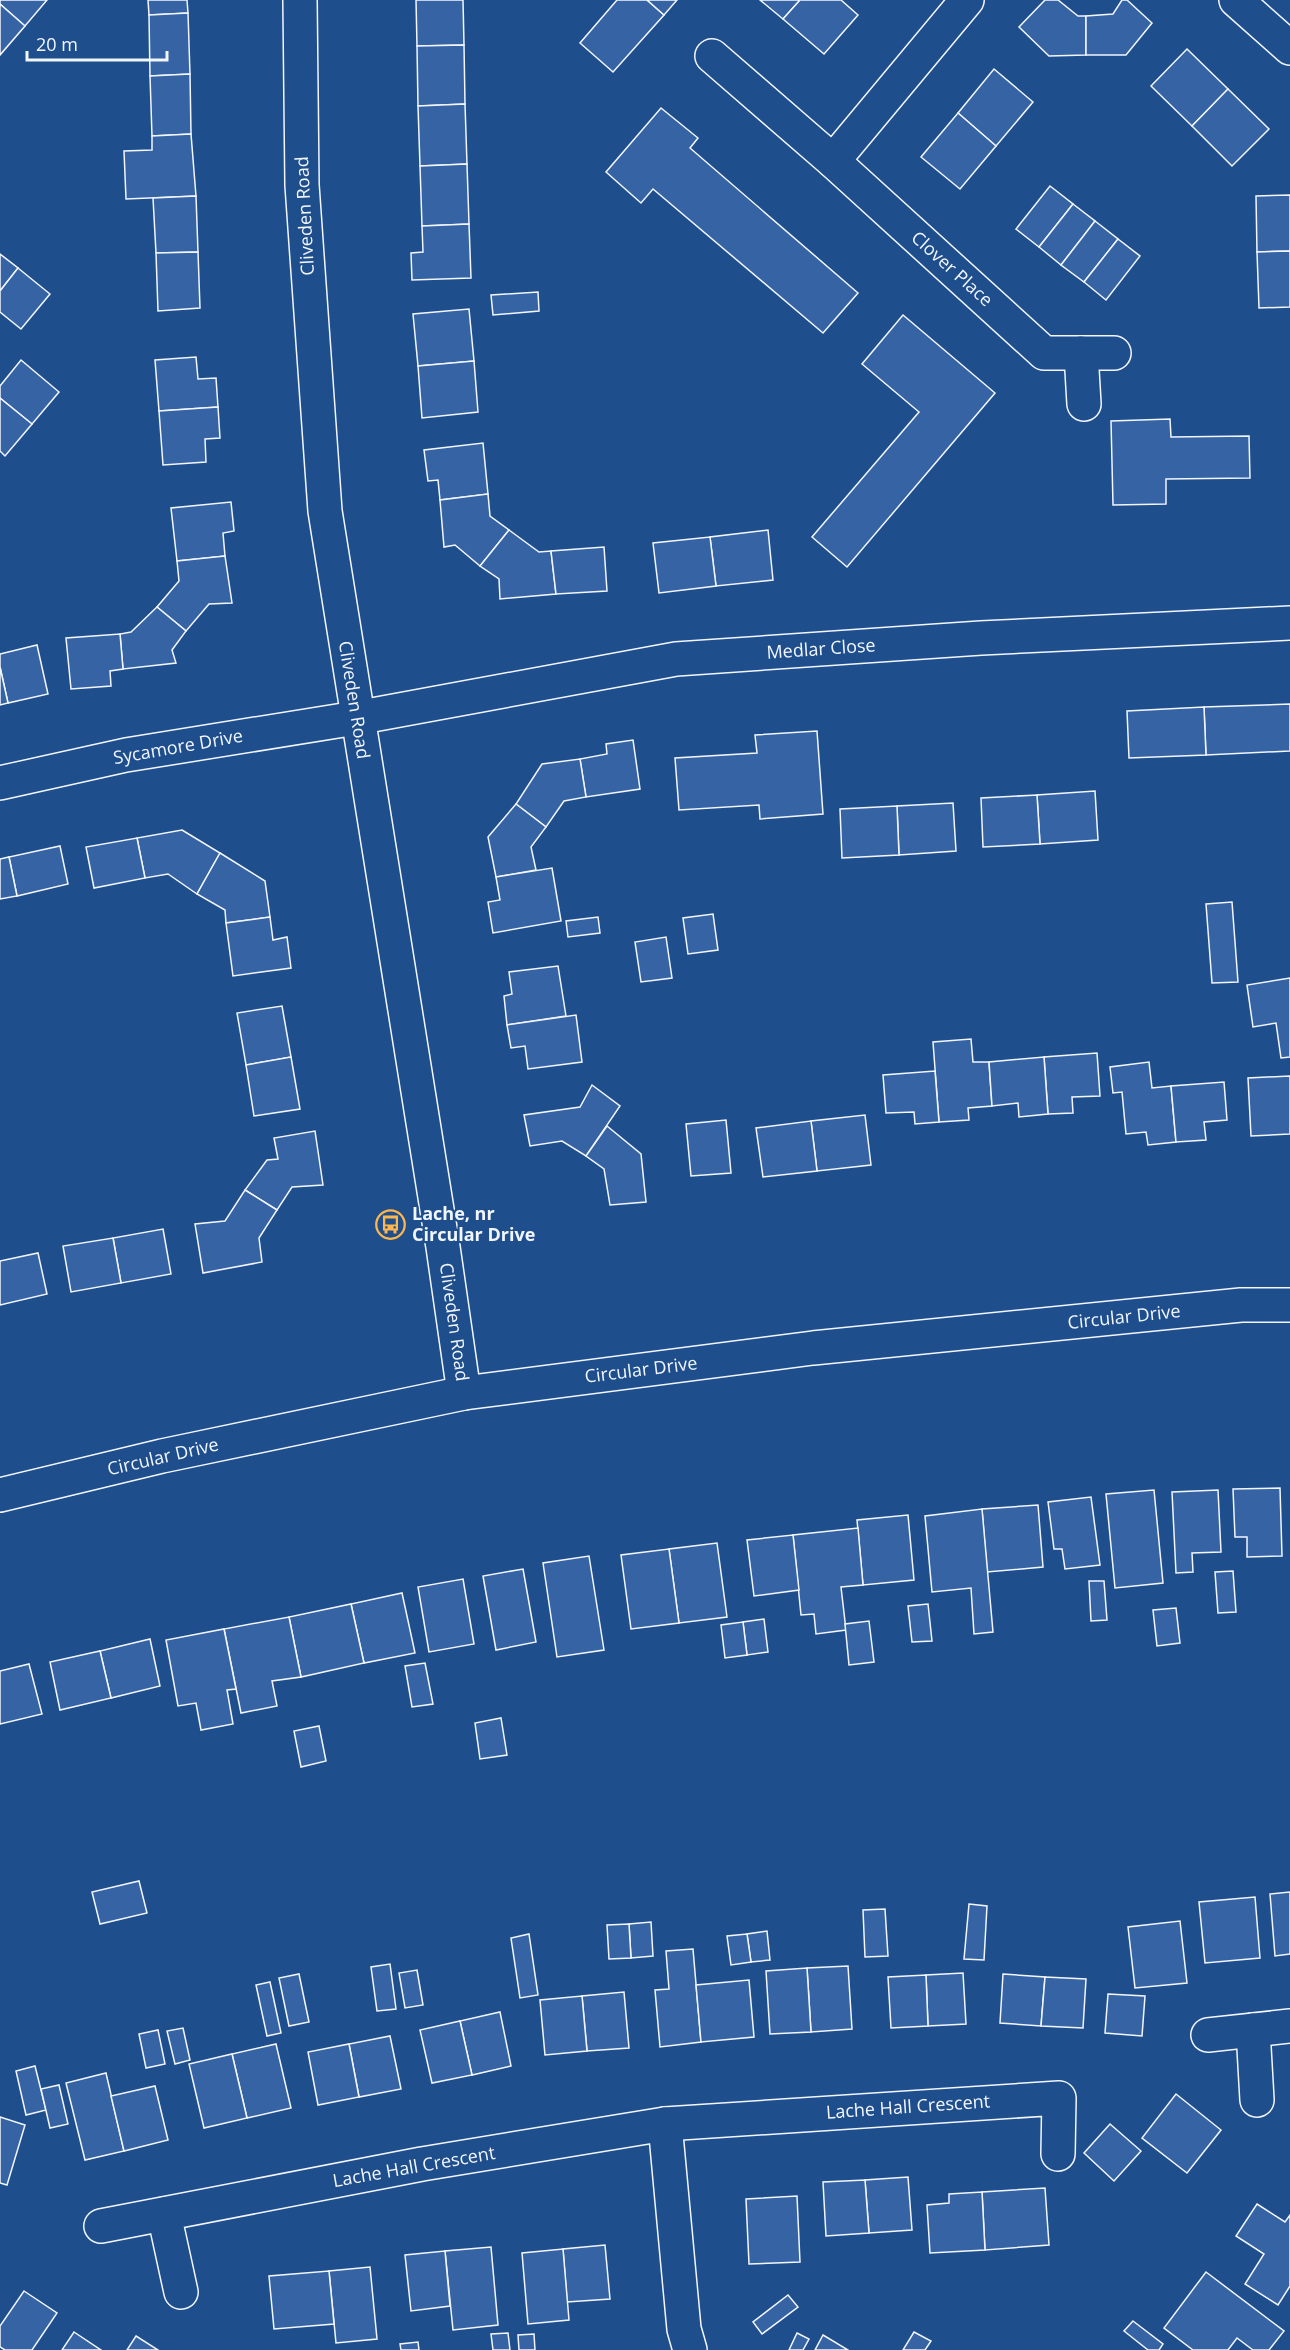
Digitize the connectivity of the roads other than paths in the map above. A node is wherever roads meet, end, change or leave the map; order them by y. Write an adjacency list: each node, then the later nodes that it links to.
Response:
1 (300, 0): 11 (street, Cliveden Road)
2 (967, 0): 6 (street)
3 (1236, 0): 4 (street)
4 (1290, 48)
5 (712, 56): 6 (street, Clover Place)
6 (832, 161): 7 (street, Clover Place)
7 (1081, 353): 8 (street, Clover Place); 9 (street)
8 (1114, 353)
9 (1084, 404)
10 (1290, 623): 11 (street, Medlar Close)
11 (356, 718): 12 (street, Sycamore Drive); 14 (street, Cliveden Road)
12 (0, 783)
13 (1290, 1305): 14 (street, Circular Drive)
14 (464, 1393): 15 (street, Circular Drive)
15 (0, 1495)
16 (1290, 2026): 17 (street)
17 (1253, 2030): 18 (street); 19 (street)
18 (1208, 2035)
19 (1257, 2100)
20 (665, 2124): 21 (street, Lache Hall Crescent); 22 (street, Lache Hall Crescent); 25 (street)
21 (1058, 2154)
22 (164, 2214): 23 (street, Lache Hall Crescent); 24 (street)
23 (101, 2226)
24 (181, 2292)
25 (690, 2350)

